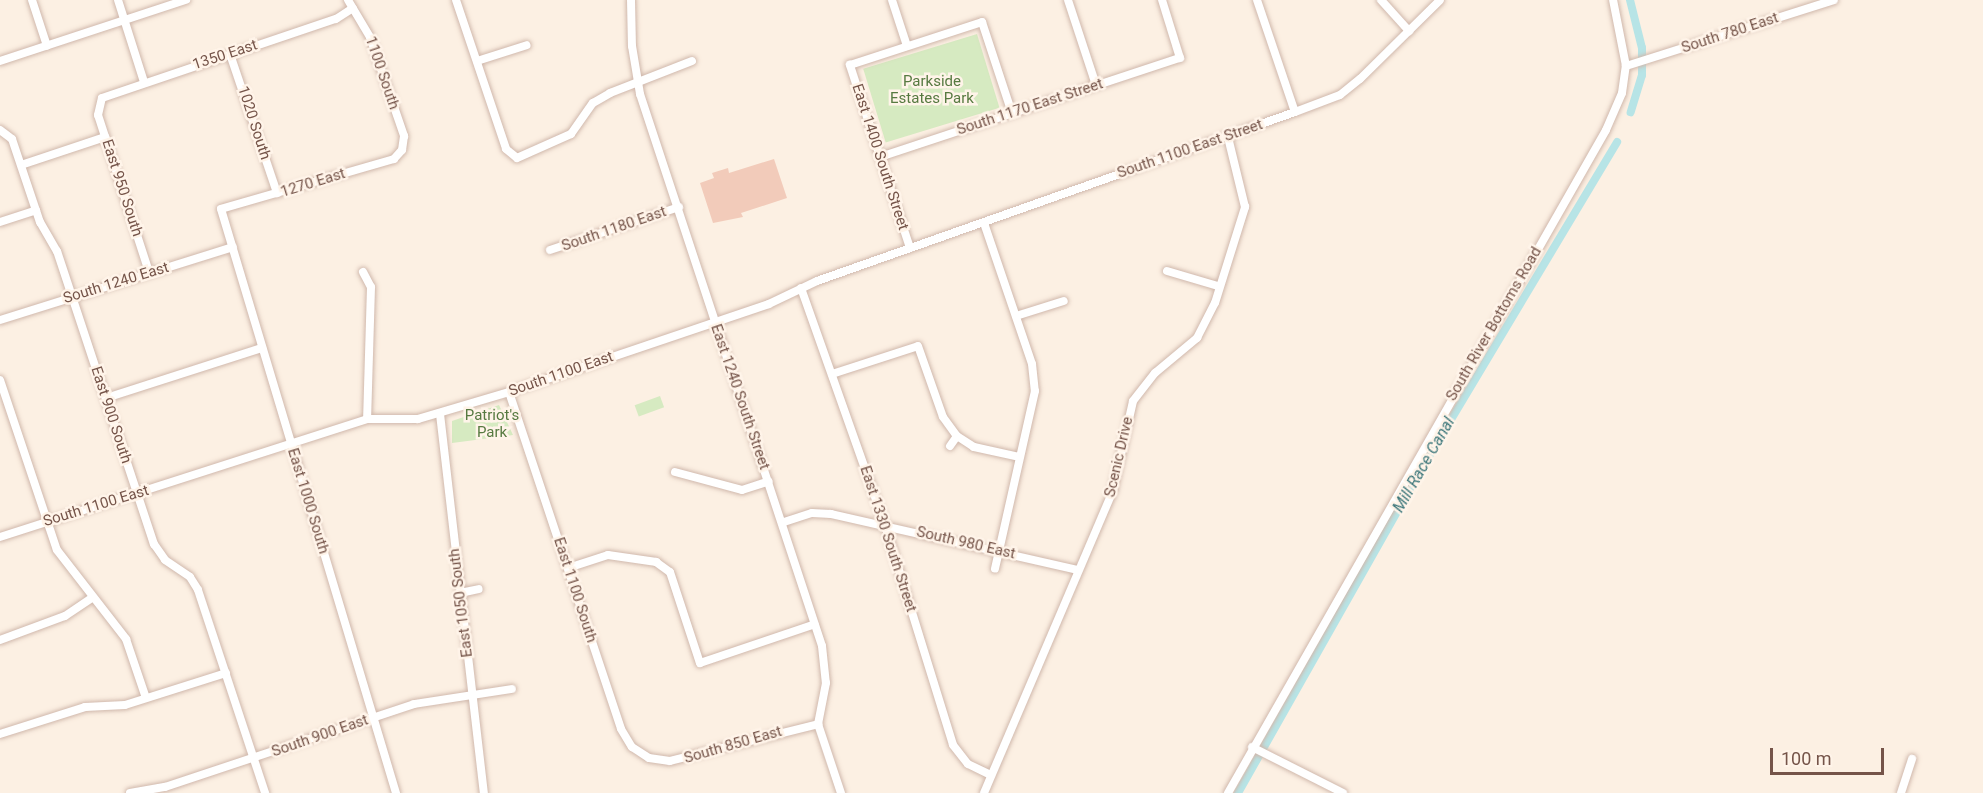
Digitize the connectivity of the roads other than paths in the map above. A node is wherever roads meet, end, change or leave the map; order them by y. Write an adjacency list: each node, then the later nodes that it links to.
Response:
1 (32, 0): 18 (street)
2 (118, 0): 15 (street)
3 (186, 0): 15 (street)
4 (456, 0): 23 (street)
5 (631, 0): 25 (street, East 1240 South Street)
6 (892, 0): 19 (street)
7 (1068, 0): 27 (street)
8 (1162, 0): 27 (street, South 1170 East Street)
9 (1257, 0): 29 (street)
10 (1382, 0): 16 (street)
11 (1440, 0): 16 (street, South 1100 East Street)
12 (1613, 0): 24 (street, South River Bottoms Road)
13 (1834, 0): 24 (street, South 780 East)
14 (350, 4): 20 (street, 1350 East); 34 (street, 1100 South)
15 (125, 20): 18 (street); 26 (street)
16 (1409, 31): 29 (street, South 1100 East Street)
17 (527, 45): 23 (street)
18 (47, 46): 21 (street)
19 (907, 46): 30 (street); 35 (street, East 1400 South Street)
20 (230, 54): 26 (street, 1350 East); 37 (street, 1020 South)
21 (0, 61)
22 (692, 61): 25 (street)
23 (477, 62): 25 (street)
24 (1626, 66): 90 (street, South River Bottoms Road)
25 (637, 80): 38 (street, East 1240 South Street)
26 (144, 82): 28 (street, 1350 East)
27 (1096, 85): 30 (street, South 1170 East Street)
28 (99, 103): 33 (street, East 950 South)
29 (1295, 112): 32 (street, South 1100 East Street)
30 (1012, 113): 35 (street, South 1170 East Street)
31 (2, 130): 36 (street, East 900 South)
32 (1228, 136): 42 (street, South 1100 East Street); 49 (street, Scenic Drive)
33 (105, 137): 36 (street); 47 (street, East 950 South)
34 (402, 150): 37 (street, 1270 East)
35 (880, 157): 44 (street, East 1400 South Street)
36 (21, 165): 40 (street, East 900 South)
37 (277, 193): 39 (street, 1270 East)
38 (678, 207): 45 (street, South 1180 East); 55 (street, East 1240 South Street)
39 (221, 209): 43 (street, East 1000 South)
40 (36, 210): 41 (street); 51 (street, East 900 South)
41 (0, 222)
42 (984, 223): 44 (street, South 1100 East Street); 53 (street)
43 (233, 247): 47 (street, South 1240 East); 56 (street, East 1000 South)
44 (910, 248): 50 (street, South 1100 East)
45 (550, 250)
46 (1167, 271): 49 (street)
47 (149, 272): 51 (street, South 1240 East)
48 (363, 272): 62 (street)
49 (1218, 286): 77 (street, Scenic Drive)
50 (801, 288): 55 (street, South 1100 East); 57 (street, East 1330 South Street)
51 (72, 296): 54 (street, South 1240 East); 60 (street, East 900 South)
52 (1064, 301): 53 (street)
53 (1016, 316): 66 (street)
54 (0, 320)
55 (714, 322): 59 (street, South 1100 East); 68 (street, East 1240 South Street)
56 (262, 348): 60 (street); 64 (street, East 1000 South)
57 (832, 374): 63 (street); 72 (street, East 1330 South Street)
58 (0, 380): 70 (street)
59 (509, 392): 61 (street, South 1100 East); 75 (street, East 1100 South)
60 (106, 398): 69 (street, East 900 South)
61 (440, 414): 62 (street, South 1100 East); 79 (street, East 1050 South)
62 (367, 419): 64 (street, South 1100 East)
63 (957, 436): 65 (street); 66 (street)
64 (291, 443): 69 (street, South 1100 East); 87 (street, East 1000 South)
65 (950, 446)
66 (1019, 457): 74 (street)
67 (675, 472): 68 (street)
68 (770, 481): 71 (street, East 1240 South Street)
69 (137, 494): 70 (street, South 1100 East); 83 (street, East 900 South)
70 (45, 522): 73 (street, South 1100 East); 80 (street)
71 (784, 522): 72 (street, South 980 East); 81 (street, East 1240 South Street)
72 (885, 525): 74 (street, South 980 East); 94 (street, East 1330 South Street)
73 (0, 537)
74 (999, 550): 76 (street); 77 (street, South 980 East)
75 (568, 568): 81 (street); 92 (street, East 1100 South)
76 (995, 569)
77 (1078, 570): 94 (street, Scenic Drive)
78 (479, 589): 79 (street)
79 (460, 593): 85 (street, East 1050 South)
80 (92, 598): 82 (street); 86 (street)
81 (815, 624): 88 (street, East 1240 South Street)
82 (0, 640)
83 (226, 673): 86 (street); 91 (street, East 900 South)
84 (512, 689): 85 (street, South 900 East)
85 (472, 694): 87 (street, South 900 East); 98 (street, East 1050 South)
86 (146, 698): 89 (street)
87 (373, 718): 91 (street, South 900 East); 97 (street, East 1000 South)
88 (818, 724): 92 (street, South 850 East); 99 (street, East 1240 South Street)
89 (0, 734)
90 (1255, 748): 101 (street, South River Bottoms Road); 102 (street)
91 (253, 758): 95 (street, South 900 East); 96 (street, East 900 South)
92 (649, 758)
93 (1912, 759): 103 (street)
94 (991, 775): 100 (street, Scenic Drive)
95 (130, 793)
96 (265, 793)
97 (396, 793)
98 (484, 793)
99 (841, 793)
100 (984, 793)
101 (1228, 793)
102 (1343, 793)
103 (1901, 793)

